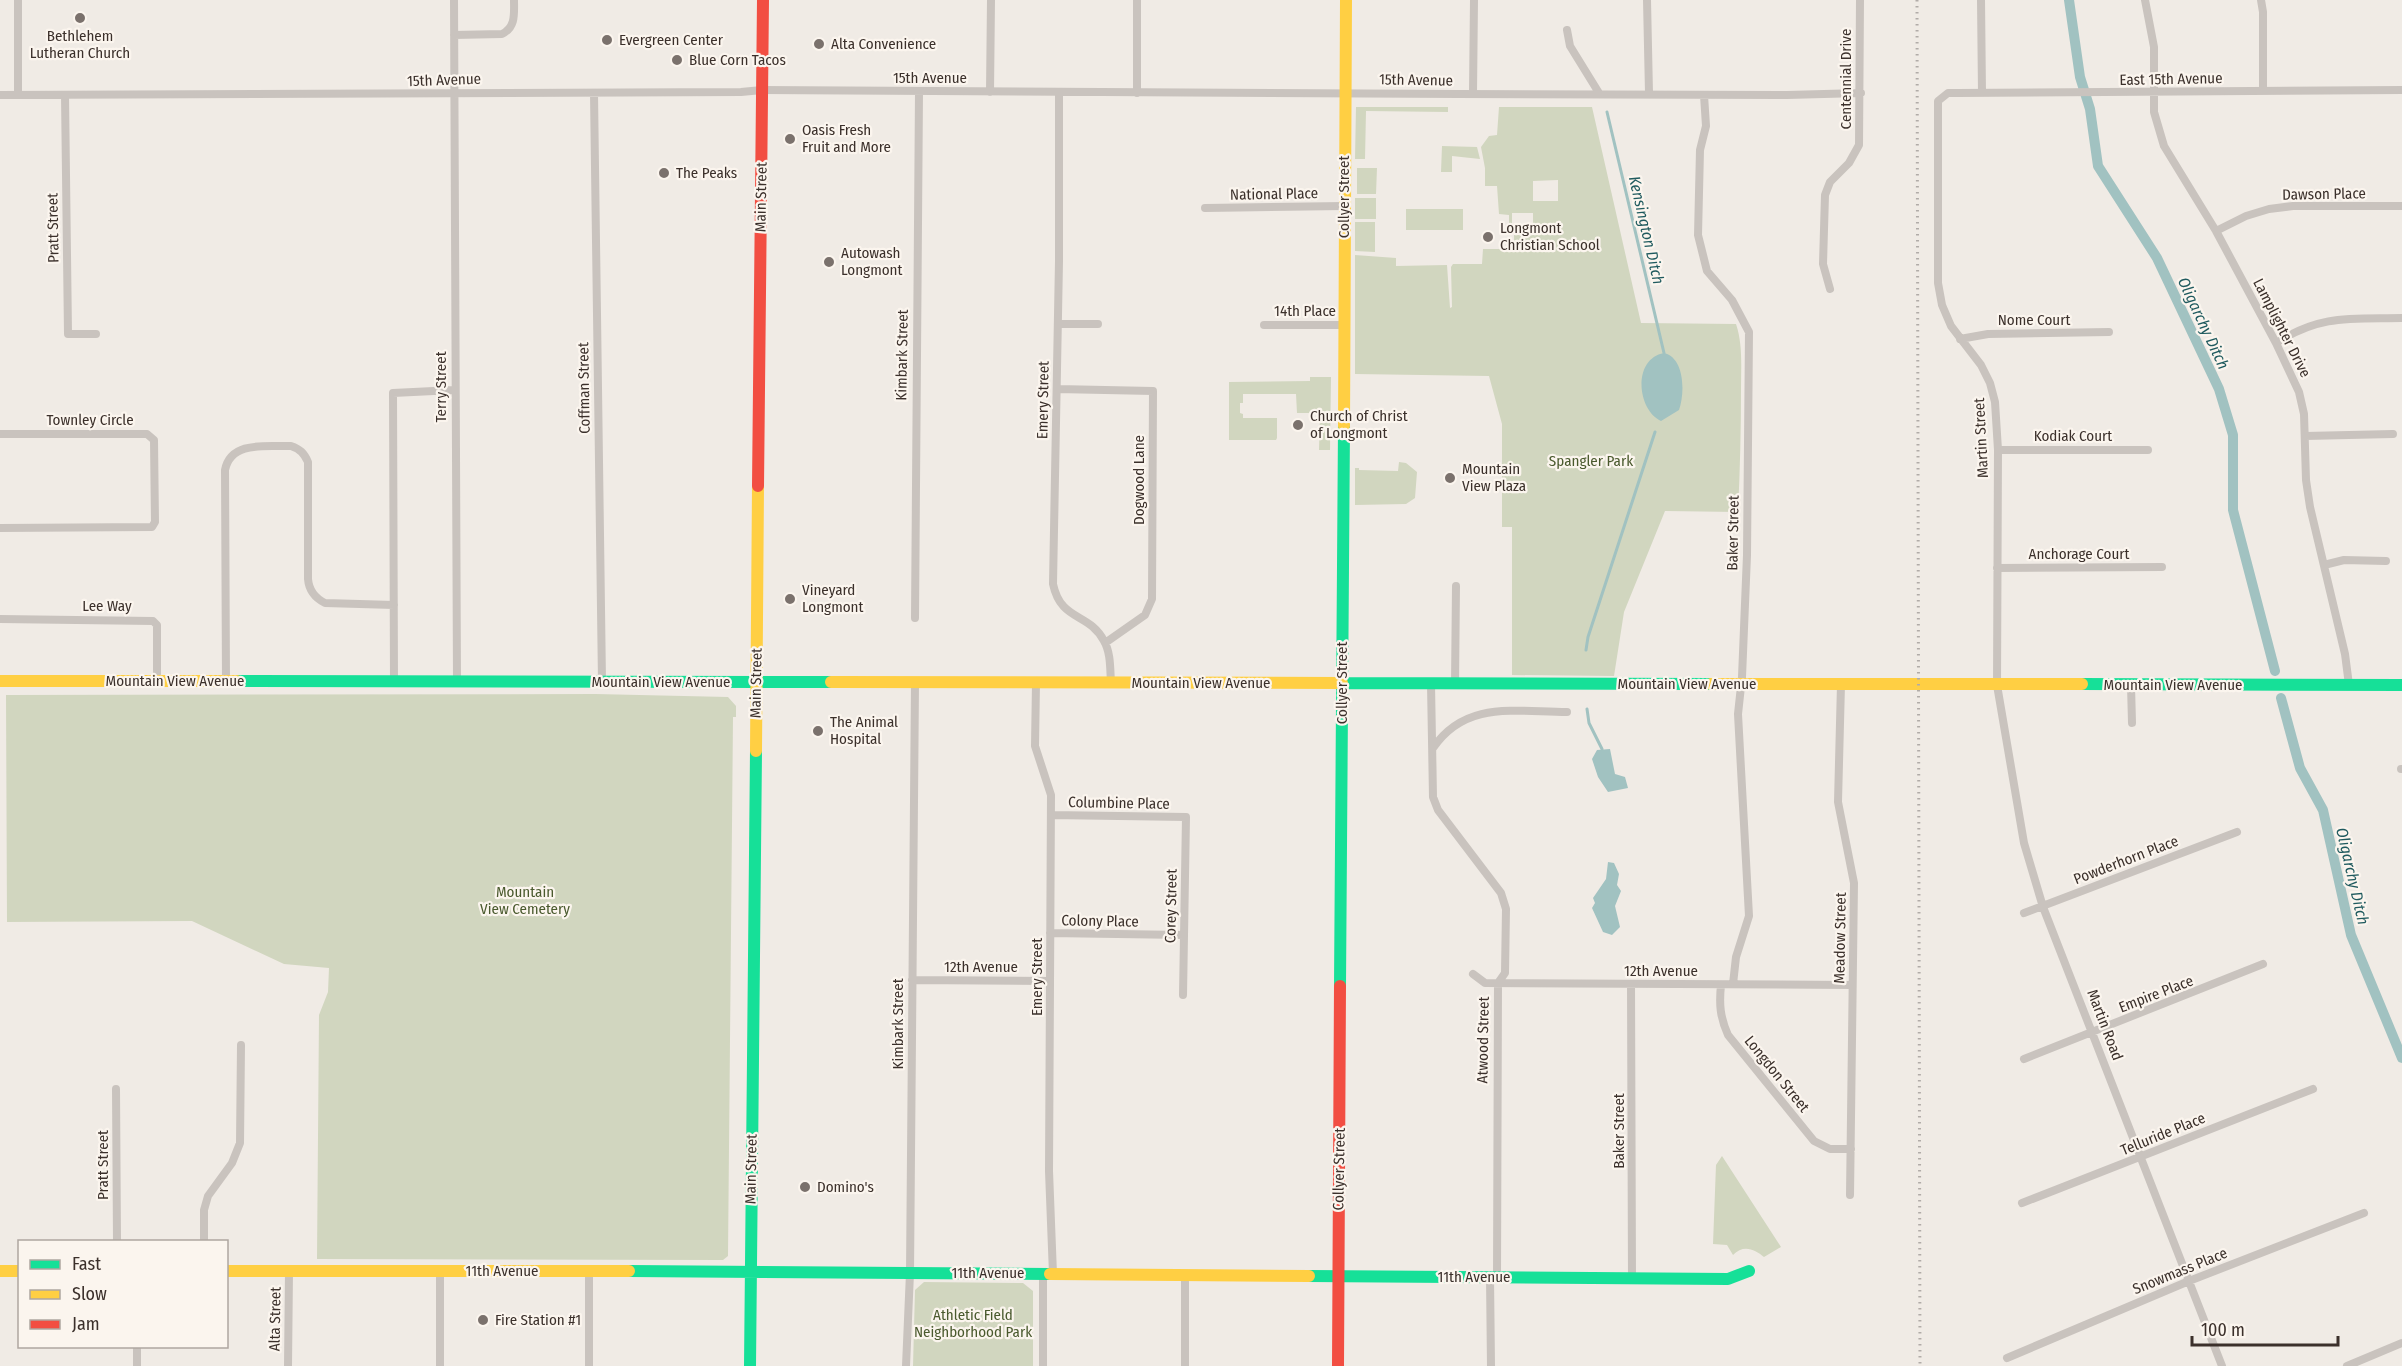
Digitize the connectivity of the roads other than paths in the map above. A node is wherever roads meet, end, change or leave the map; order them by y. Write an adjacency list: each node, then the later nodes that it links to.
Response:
1 (18, 0): 33 (street)
2 (454, 0): 15 (street, Terry Street)
3 (514, 0): 15 (street)
4 (763, 0): 16 (main road, Main Street)
5 (991, 0): 20 (street)
6 (1137, 0): 24 (street)
7 (1346, 0): 25 (main road, Collyer Street)
8 (1474, 0): 26 (street)
9 (1647, 0): 28 (street)
10 (1860, 0): 29 (street, Centennial Drive)
11 (1981, 0): 30 (street)
12 (2145, 0): 31 (street, Lamplighter Drive)
13 (2261, 0): 18 (street)
14 (1567, 30): 27 (street)
15 (454, 35): 21 (street, Terry Street)
16 (762, 90): 19 (street, 15th Avenue); 22 (street, 15th Avenue); 74 (main road, Main Street)
17 (2402, 90): 18 (street, East 15th Avenue)
18 (2263, 91): 31 (street, East 15th Avenue)
19 (919, 92): 20 (street, 15th Avenue); 65 (street, Kimbark Street)
20 (990, 92): 23 (street, 15th Avenue)
21 (454, 93): 22 (street, 15th Avenue); 34 (street, 15th Avenue); 52 (street, Terry Street)
22 (594, 93): 73 (street, Coffman Street)
23 (1059, 93): 24 (street, 15th Avenue); 43 (street, Emery Street)
24 (1137, 93): 25 (street, 15th Avenue)
25 (1345, 93): 26 (street, 15th Avenue); 37 (main road, Collyer Street)
26 (1473, 93): 27 (street, 15th Avenue)
27 (1599, 93): 28 (street, 15th Avenue)
28 (1649, 93): 35 (street, 15th Avenue)
29 (1861, 93): 35 (street, 15th Avenue); 41 (street, Centennial Drive)
30 (1982, 93): 31 (street, East 15th Avenue); 36 (street, East 15th Avenue)
31 (2153, 93): 40 (street, Lamplighter Drive)
32 (0, 95): 33 (street, 15th Avenue)
33 (18, 95): 34 (street, 15th Avenue)
34 (65, 95): 48 (street, Pratt Street)
35 (1704, 95): 81 (street, Baker Street)
36 (1941, 97): 49 (street, Martin Street)
37 (1344, 206): 39 (street, National Place); 45 (main road, Collyer Street)
38 (2402, 206): 40 (street, Dawson Place)
39 (1205, 208)
40 (2216, 231): 50 (street, Lamplighter Drive)
41 (1830, 289)
42 (2402, 318): 50 (street)
43 (1058, 324): 44 (street); 51 (street, Emery Street)
44 (1098, 324)
45 (1345, 324): 46 (street, 14th Place); 78 (main road, Collyer Street)
46 (1264, 325)
47 (2109, 332): 49 (street, Nome Court)
48 (96, 334)
49 (1960, 339): 56 (street, Martin Street)
50 (2276, 343): 55 (street, Lamplighter Drive)
51 (1058, 389): 67 (street, Emery Street); 67 (street, Dogwood Lane)
52 (454, 390): 64 (street); 72 (street, Terry Street)
53 (0, 434): 58 (street, Townley Circle)
54 (2393, 434): 55 (street)
55 (2305, 436): 60 (street, Lamplighter Drive)
56 (1998, 450): 57 (street, Kodiak Court); 62 (street, Martin Street)
57 (2148, 450)
58 (0, 528)
59 (2386, 561): 60 (street)
60 (2324, 565): 85 (street, Lamplighter Drive)
61 (2162, 567): 62 (street, Anchorage Court)
62 (1997, 568): 83 (street, Martin Street)
63 (1456, 586): 80 (street)
64 (394, 605): 70 (street); 71 (street)
65 (915, 618)
66 (0, 619): 69 (street, Lee Way)
67 (1105, 643): 77 (street)
68 (0, 681): 69 (main road, Mountain View Avenue)
69 (157, 681): 70 (main road, Mountain View Avenue)
70 (226, 681): 71 (main road, Mountain View Avenue)
71 (394, 681): 72 (main road, Mountain View Avenue)
72 (457, 682): 73 (main road, Mountain View Avenue)
73 (602, 682): 74 (main road, Mountain View Avenue)
74 (756, 682): 75 (main road, Mountain View Avenue); 125 (main road, Main Street)
75 (915, 683): 76 (main road, Mountain View Avenue); 99 (street, Kimbark Street)
76 (1036, 683): 77 (main road, Mountain View Avenue); 90 (street, Emery Street)
77 (1110, 683): 78 (main road, Mountain View Avenue)
78 (1342, 683): 79 (main road, Mountain View Avenue); 130 (main road, Collyer Street)
79 (1431, 684): 80 (main road, Mountain View Avenue); 89 (street, Atwood Street)
80 (1455, 684): 81 (main road, Mountain View Avenue)
81 (1742, 684): 82 (main road, Mountain View Avenue); 103 (street, Baker Street)
82 (1841, 684): 83 (main road, Mountain View Avenue); 105 (street, Meadow Street)
83 (1997, 685): 84 (main road, Mountain View Avenue); 93 (street, Martin Road)
84 (2131, 685): 85 (main road, Mountain View Avenue); 88 (street)
85 (2349, 685): 86 (main road, Mountain View Avenue)
86 (2402, 685)
87 (1566, 712): 89 (street)
88 (2132, 723)
89 (1432, 748): 101 (street, Atwood Street)
90 (1051, 815): 91 (street, Columbine Place); 95 (street, Emery Street)
91 (1186, 817): 96 (street, Corey Street)
92 (2238, 832): 93 (street, Powderhorn Place)
93 (2043, 907): 94 (street, Powderhorn Place); 107 (street, Martin Road)
94 (2024, 913)
95 (1050, 933): 96 (street, Colony Place); 100 (street, Emery Street)
96 (1184, 935): 106 (street, Corey Street)
97 (2263, 964): 107 (street, Empire Place)
98 (1473, 974): 101 (street, 12th Avenue)
99 (912, 980): 100 (street, 12th Avenue); 127 (street, Kimbark Street)
100 (1050, 981): 128 (street, Emery Street)
101 (1498, 983): 102 (street, 12th Avenue); 131 (street, Atwood Street)
102 (1631, 984): 104 (street, 12th Avenue); 132 (street, Baker Street)
103 (1733, 984): 104 (street, 12th Avenue); 105 (street, 12th Avenue)
104 (1721, 985): 112 (street, Longdon Street)
105 (1852, 985): 112 (street, Meadow Street)
106 (1183, 995)
107 (2093, 1033): 109 (street, Empire Place); 113 (street, Martin Road)
108 (241, 1045): 118 (street)
109 (2024, 1059)
110 (116, 1089): 117 (street, Pratt Street)
111 (2313, 1089): 113 (street, Telluride Place)
112 (1851, 1149): 114 (street, Meadow Street)
113 (2140, 1157): 115 (street, Telluride Place); 133 (street, Martin Road)
114 (1850, 1195)
115 (2022, 1203)
116 (2364, 1213): 133 (street, Snowmass Place)
117 (117, 1240)
118 (204, 1240)
119 (0, 1271): 120 (main road)
120 (18, 1271)
121 (228, 1271): 122 (main road, 11th Avenue)
122 (289, 1271): 123 (main road, 11th Avenue); 138 (street, Alta Street)
123 (440, 1271): 124 (main road, 11th Avenue); 139 (street)
124 (589, 1271): 125 (main road, 11th Avenue); 140 (street)
125 (750, 1271): 127 (main road, 11th Avenue); 141 (main road, Main Street)
126 (1749, 1271): 132 (main road, 11th Avenue)
127 (910, 1273): 128 (main road, 11th Avenue); 142 (street, Kimbark Street)
128 (1048, 1274): 129 (main road, 11th Avenue); 143 (street, Emery Street)
129 (1185, 1275): 130 (main road, 11th Avenue); 144 (street)
130 (1338, 1276): 131 (main road, 11th Avenue); 145 (main road, Collyer Street)
131 (1493, 1277): 132 (main road, 11th Avenue); 146 (street, Atwood Street)
132 (1632, 1278)
133 (2189, 1281): 136 (street, Snowmass Place); 147 (street, Martin Road)
134 (2402, 1342): 148 (street)
135 (137, 1348): 137 (street)
136 (2007, 1358)
137 (137, 1366)
138 (288, 1366)
139 (440, 1366)
140 (589, 1366)
141 (750, 1366)
142 (906, 1366)
143 (1043, 1366)
144 (1185, 1366)
145 (1338, 1366)
146 (1491, 1366)
147 (2222, 1366)
148 (2347, 1366)

